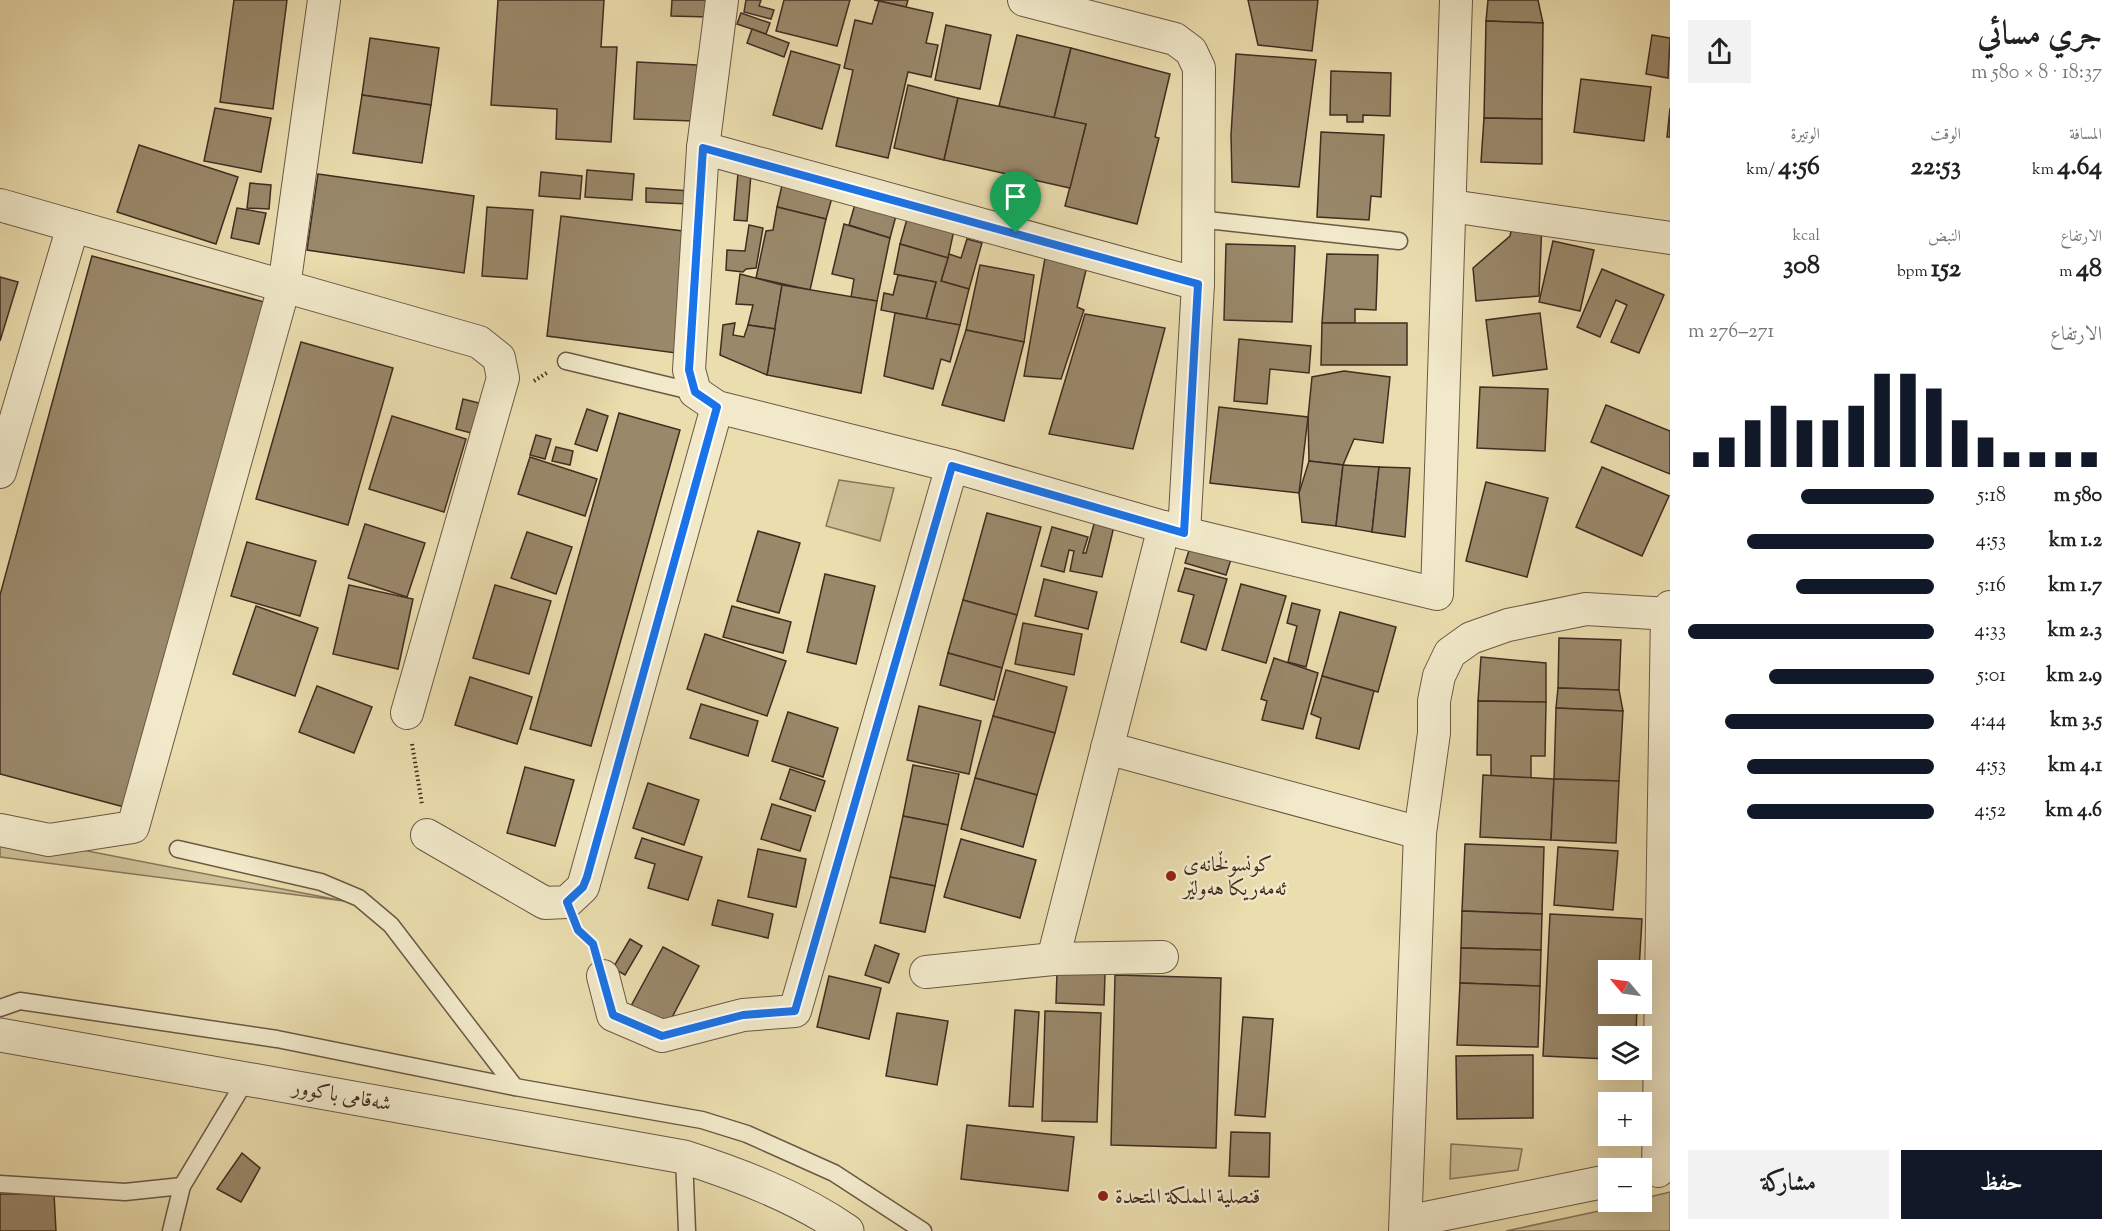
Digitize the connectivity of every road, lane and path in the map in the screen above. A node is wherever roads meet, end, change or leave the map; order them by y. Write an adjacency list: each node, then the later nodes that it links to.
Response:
1 (324, 0): 13 (street)
2 (722, 0): 5 (street)
3 (1024, 0): 8 (street)
4 (1456, 0): 7 (street)
5 (703, 148): 12 (street); 15 (street)
6 (0, 205): 9 (street)
7 (1451, 206): 10 (street); 18 (street)
8 (1198, 219): 11 (lane); 12 (street)
9 (73, 226): 13 (street); 17 (street)
10 (1670, 238)
11 (1399, 241)
12 (1198, 284): 18 (street)
13 (284, 287): 20 (street); 22 (street)
14 (566, 361): 15 (lane)
15 (706, 399): 16 (street); 26 (street)
16 (952, 466): 18 (street); 30 (street)
17 (0, 472)
18 (1174, 530): 21 (street)
19 (1669, 611): 23 (street); 36 (street)
20 (407, 713)
21 (1107, 748): 23 (street); 28 (street)
22 (0, 831)
23 (1420, 833): 40 (street)
24 (427, 835): 26 (street)
25 (178, 849): 34 (lane)
26 (567, 902): 30 (path)
27 (1162, 957): 28 (street)
28 (1053, 959): 29 (street)
29 (926, 972)
30 (603, 976)
31 (0, 1008): 34 (lane)
32 (0, 1035): 33 (street, شەقامی باکوور)
33 (246, 1078): 35 (street, شەقامی باکوور); 39 (lane)
34 (515, 1087): 44 (lane)
35 (684, 1156): 42 (lane); 43 (street, شەقامی باکوور)
36 (1656, 1171)
37 (1598, 1183): 40 (street)
38 (0, 1184): 39 (lane)
39 (182, 1186): 41 (lane)
40 (1406, 1226)
41 (171, 1231)
42 (687, 1231)
43 (847, 1231)
44 (923, 1231)

